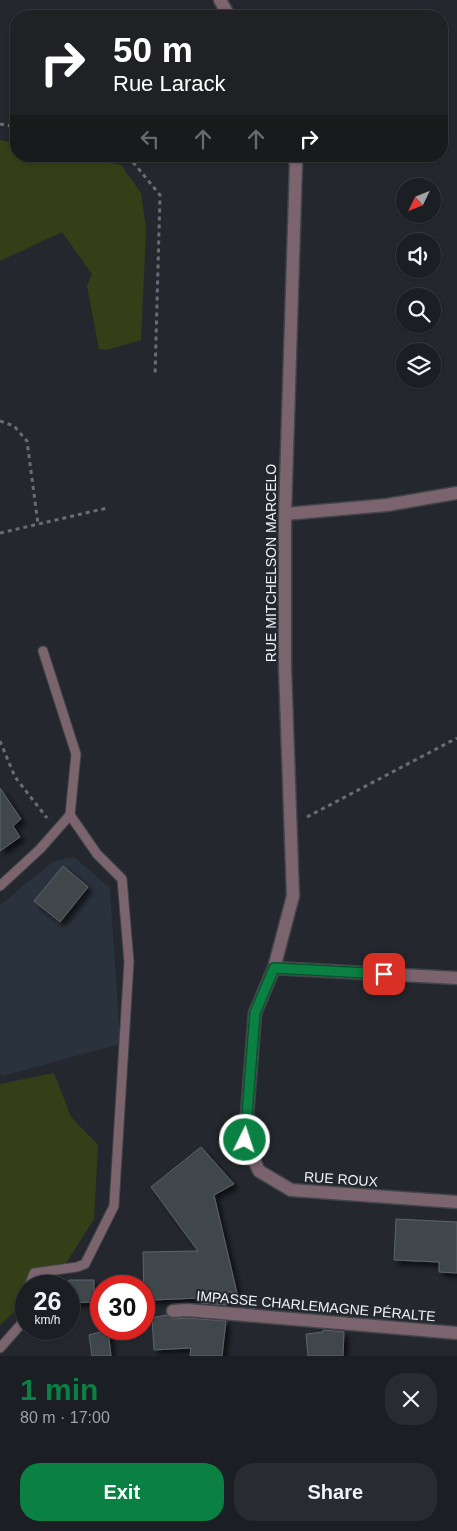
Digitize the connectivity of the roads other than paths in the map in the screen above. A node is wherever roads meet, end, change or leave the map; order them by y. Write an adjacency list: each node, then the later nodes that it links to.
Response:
1 (295, 162): 3 (street, RUE MITCHELSON MARCELO)
2 (457, 493): 3 (street)
3 (285, 514): 7 (street, RUE MITCHELSON MARCELO)
4 (43, 651): 5 (lane)
5 (70, 815): 6 (lane); 10 (lane)
6 (0, 886)
7 (274, 968): 8 (street); 9 (street, RUE ROUX)
8 (457, 978)
9 (457, 1202)
10 (33, 1275)
11 (173, 1311): 13 (street, IMPASSE CHARLEMAGNE PÉRALTE)
12 (15, 1331): 14 (lane)
13 (457, 1333)
14 (0, 1348)

